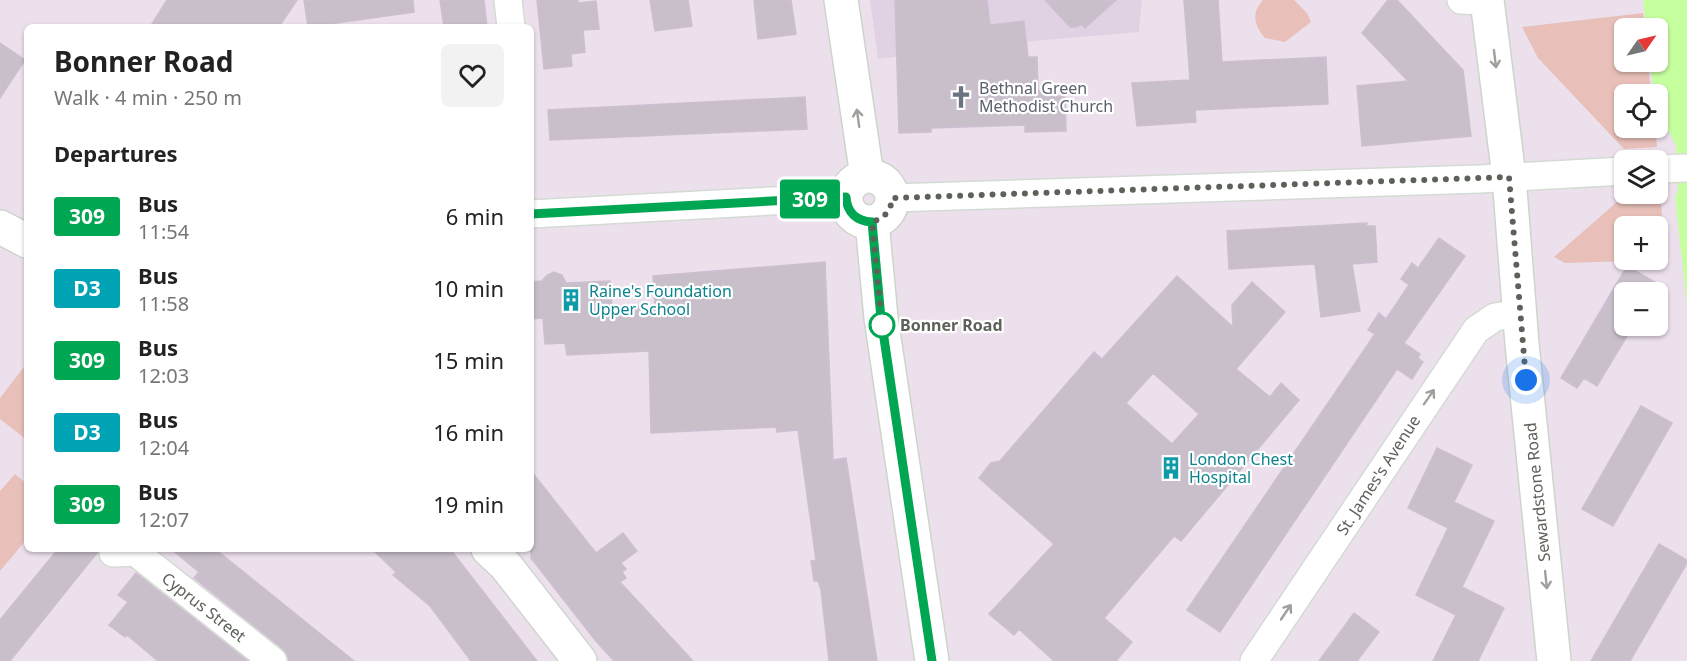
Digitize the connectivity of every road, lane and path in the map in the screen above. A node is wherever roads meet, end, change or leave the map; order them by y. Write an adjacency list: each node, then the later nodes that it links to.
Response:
1 (508, 0): 4 (street)
2 (841, 0): 9 (main road, one-way to 2)
3 (1478, 0): 8 (main road, Sewardstone Road, one-way to 8)
4 (511, 24)
5 (1687, 168): 6 (street)
6 (1668, 169)
7 (1614, 172): 8 (street)
8 (1509, 177): 10 (street); 14 (main road, Sewardstone Road)
9 (856, 186): 10 (main road); 11 (street)
10 (882, 210): 19 (main road)
11 (534, 214)
12 (0, 226): 13 (main road)
13 (24, 239)
14 (1520, 313): 20 (street, St. James's Avenue, one-way to 14); 21 (main road, Sewardstone Road, one-way to 21)
15 (124, 552): 17 (street, Cyprus Street)
16 (491, 552): 18 (main road)
17 (273, 661)
18 (580, 661)
19 (932, 661)
20 (1254, 661)
21 (1554, 661)

